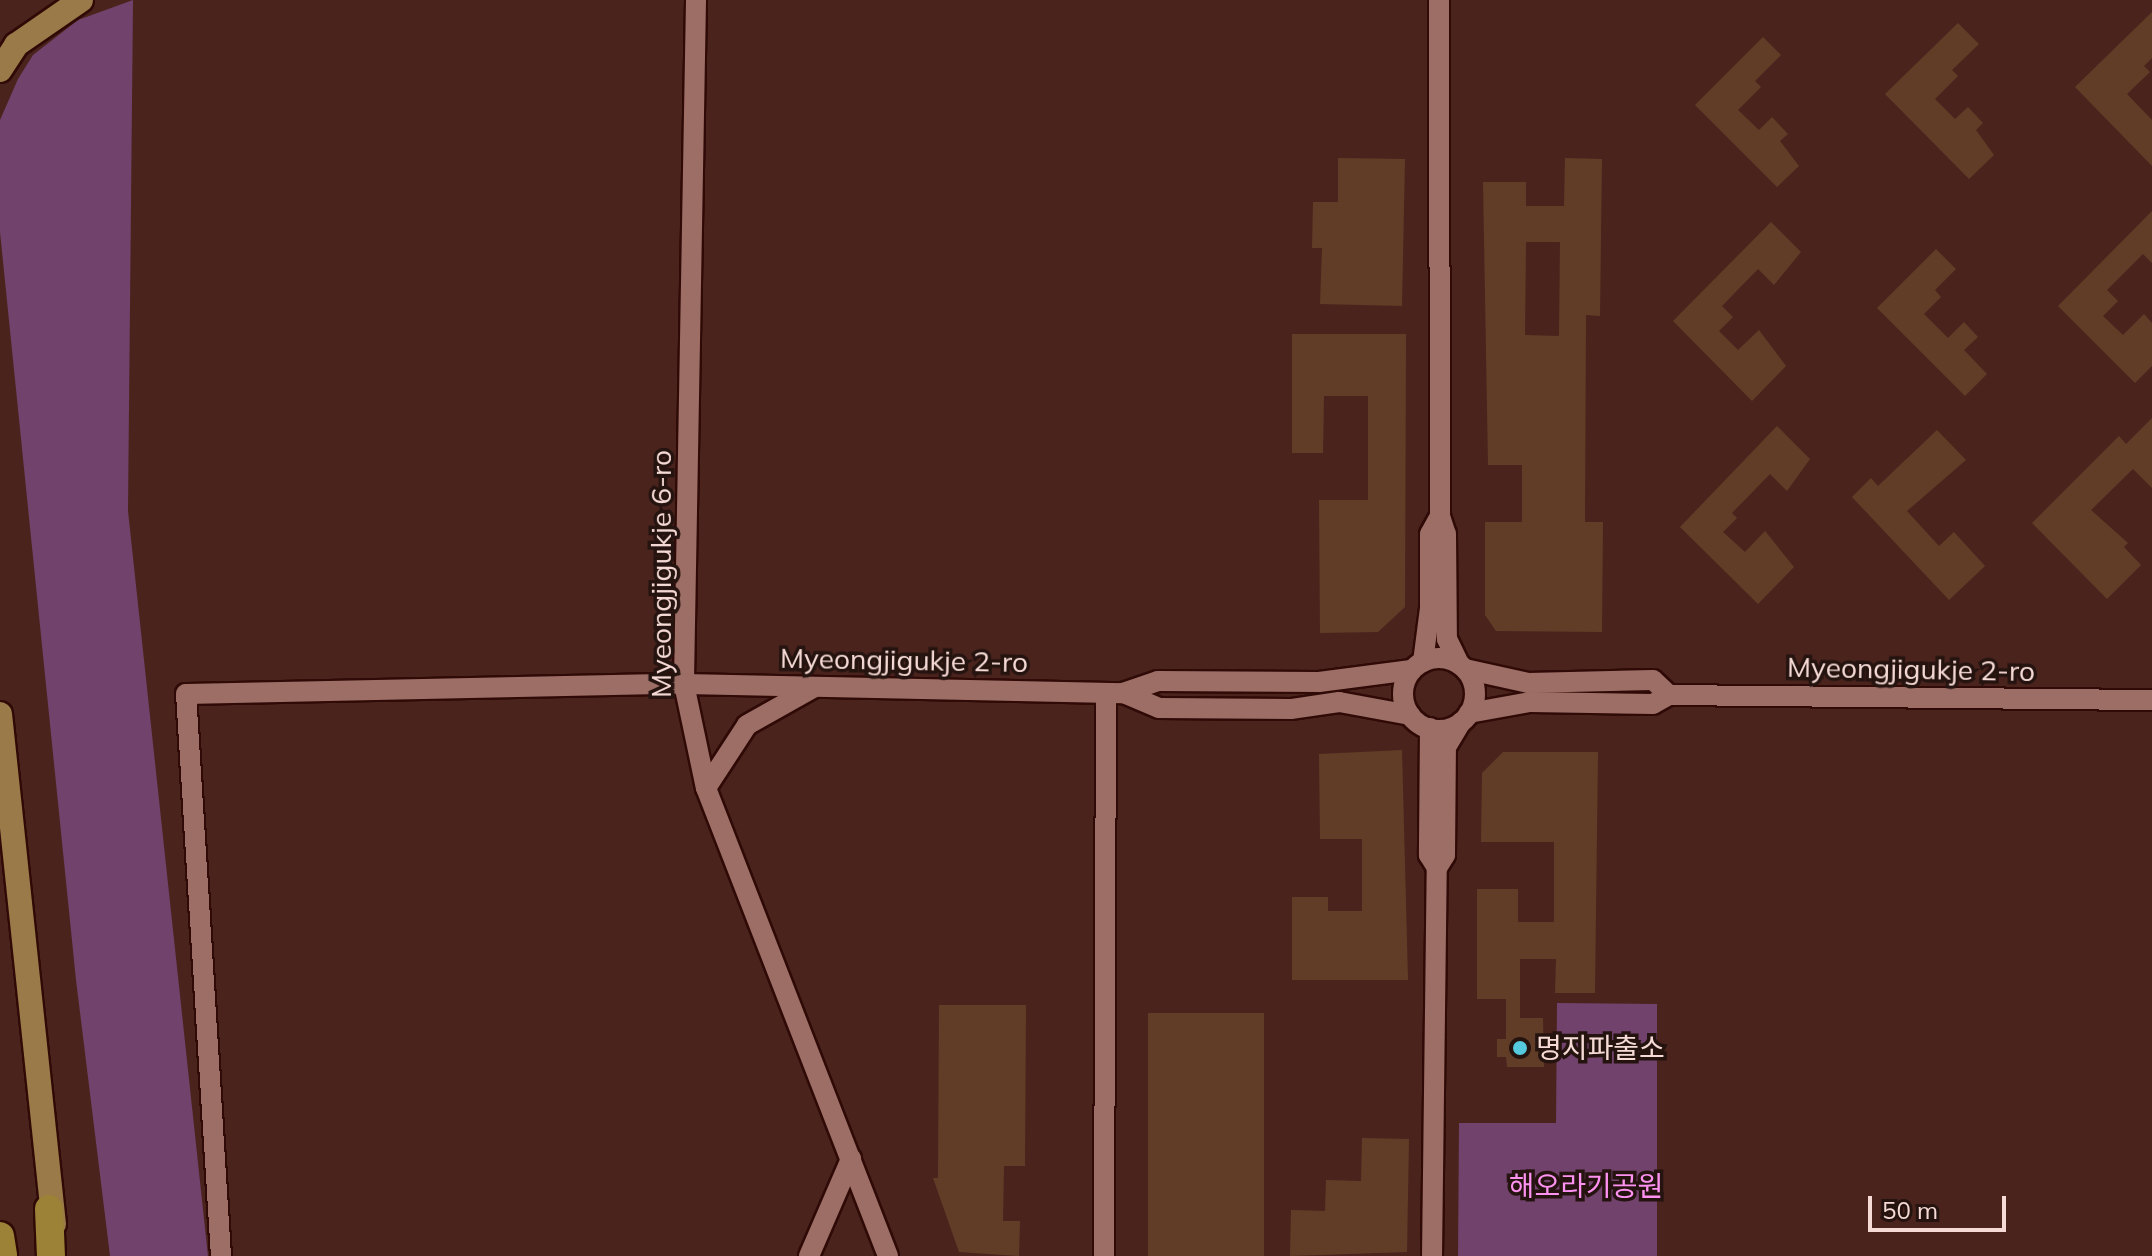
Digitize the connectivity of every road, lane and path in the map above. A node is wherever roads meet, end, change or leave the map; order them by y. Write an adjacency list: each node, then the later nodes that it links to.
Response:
1 (81, 0): 4 (main road)
2 (696, 0): 8 (street, Myeongjigukje 6-ro)
3 (1439, 0): 5 (street)
4 (0, 70)
5 (1440, 516): 6 (street); 7 (street)
6 (1417, 666): 7 (street); 10 (street, Myeongjigukje 2-ro); 14 (street)
7 (1462, 667): 11 (street, Myeongjigukje 2-ro); 15 (street)
8 (684, 684): 9 (street, Myeongjigukje 2-ro); 17 (street, Myeongjigukje 6-ro); 25 (street, Myeongjigukje 2-ro)
9 (818, 686): 10 (street, Myeongjigukje 2-ro); 17 (street)
10 (1114, 693): 14 (street, Myeongjigukje 2-ro); 28 (street)
11 (1669, 695): 12 (street, Myeongjigukje 2-ro); 15 (street, Myeongjigukje 2-ro)
12 (2152, 700)
13 (0, 714): 20 (main road)
14 (1410, 715): 16 (street)
15 (1465, 717): 16 (street); 18 (street)
16 (1430, 728): 18 (street)
17 (706, 788): 19 (street, Myeongjigukje 6-ro)
18 (1437, 868): 29 (street)
19 (851, 1159): 26 (street); 27 (street, Myeongjigukje 6-ro)
20 (49, 1209): 23 (highway); 24 (main road)
21 (0, 1236): 22 (highway)
22 (3, 1256)
23 (51, 1256)
24 (64, 1256)
25 (221, 1256)
26 (809, 1256)
27 (888, 1256)
28 (1104, 1256)
29 (1432, 1256)

